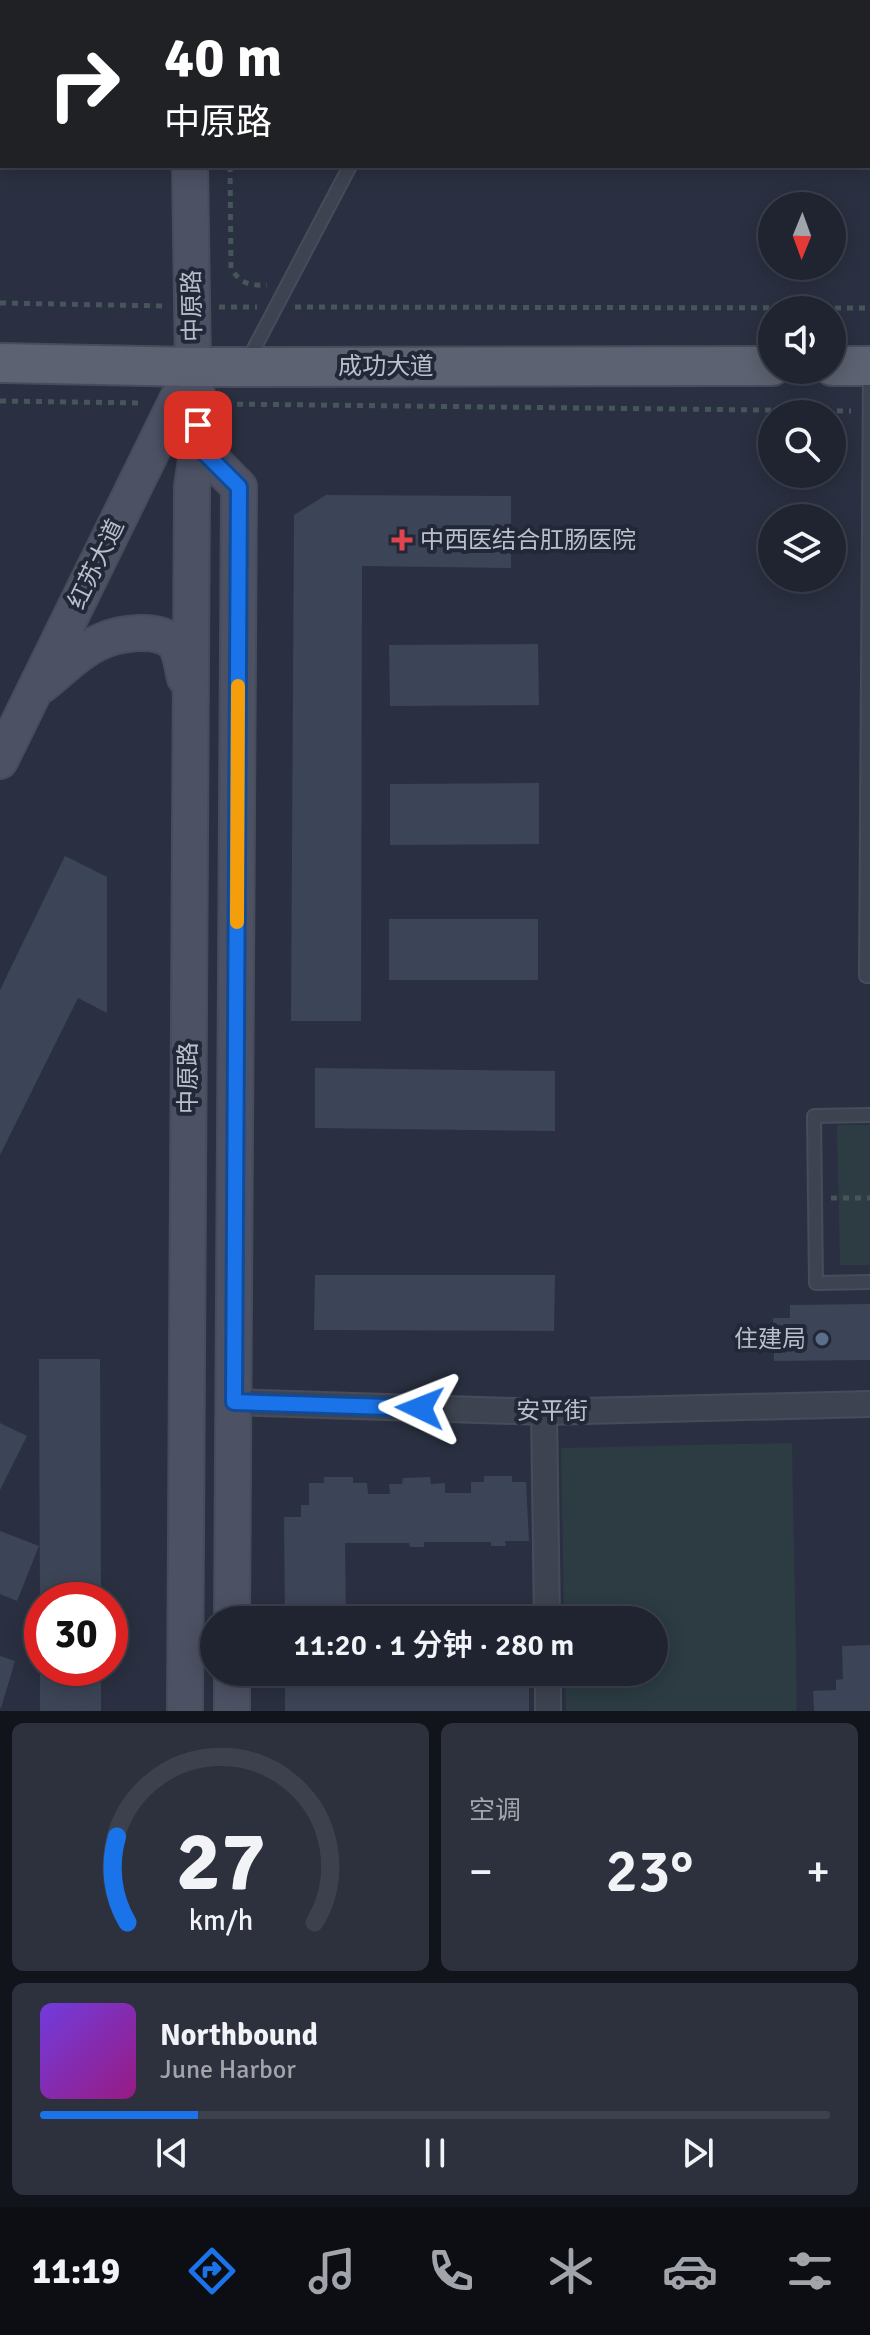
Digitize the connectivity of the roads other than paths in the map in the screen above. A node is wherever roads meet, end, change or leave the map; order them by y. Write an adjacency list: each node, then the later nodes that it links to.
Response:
1 (190, 168): 8 (main road, 中原路)
2 (349, 168): 4 (lane)
3 (0, 363): 8 (main road, 成功大道)
4 (245, 366): 5 (main road, 成功大道); 8 (main road, 成功大道)
5 (758, 366)
6 (846, 366): 7 (main road)
7 (870, 366): 9 (lane)
8 (189, 391): 10 (main road, 中原路); 12 (main road, 红苏大道)
9 (869, 411): 11 (lane)
10 (198, 446): 13 (main road, 中原路); 18 (main road, 中原路)
11 (869, 621): 15 (lane)
12 (35, 690): 13 (main road); 14 (main road, 红苏大道)
13 (190, 697): 25 (main road, 中原路)
14 (0, 761)
15 (870, 976)
16 (870, 1115): 17 (lane)
17 (870, 1282)
18 (234, 1402): 20 (street, 安平街); 21 (main road, 中原路)
19 (870, 1404): 20 (street, 安平街)
20 (544, 1412): 22 (street)
21 (232, 1606)
22 (547, 1606)
23 (232, 1686): 26 (main road)
24 (548, 1686): 27 (street)
25 (185, 1711)
26 (232, 1711)
27 (548, 1711)

